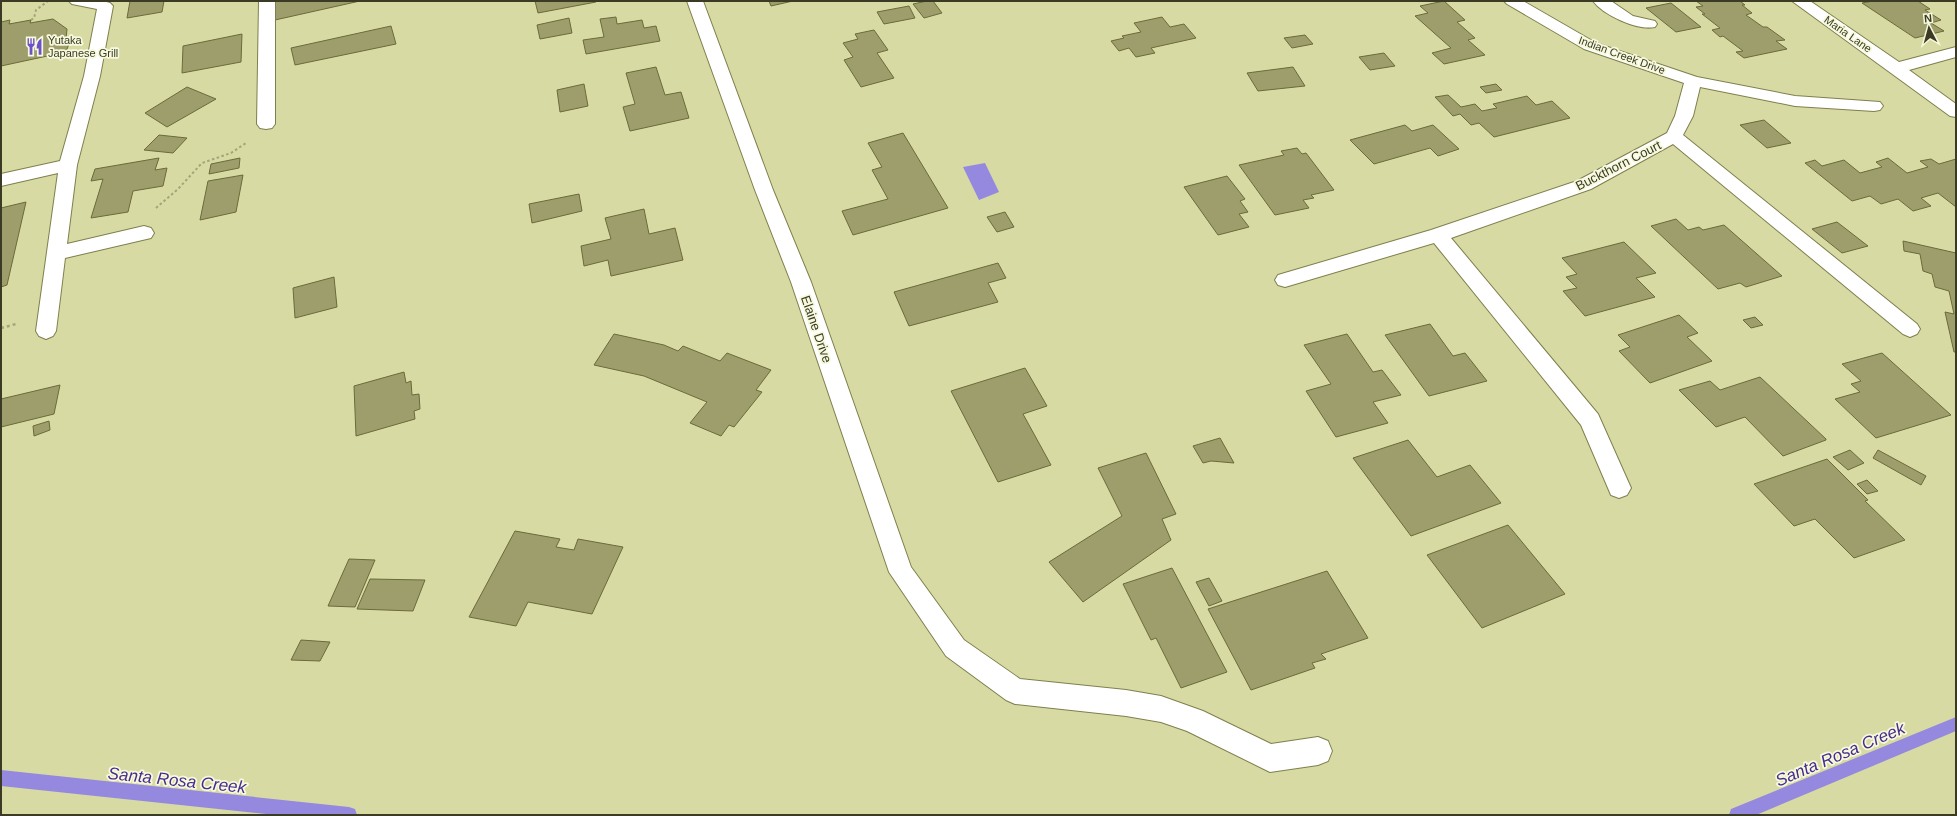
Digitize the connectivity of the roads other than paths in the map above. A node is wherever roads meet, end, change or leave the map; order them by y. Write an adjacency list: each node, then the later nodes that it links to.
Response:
1 (77, 1): 15 (street)
2 (267, 1): 13 (street)
3 (696, 1): 24 (street, Elaine Drive)
4 (1512, 1): 10 (street, Indian Creek Drive)
5 (1601, 1): 7 (street)
6 (1800, 1): 9 (street, Maria Lane)
7 (1649, 24)
8 (1956, 52): 9 (street)
9 (1896, 68): 12 (street, Maria Lane)
10 (1693, 81): 11 (street, Indian Creek Drive); 14 (street, Buckthorn Court)
11 (1874, 106)
12 (1956, 112)
13 (266, 124)
14 (1674, 136): 18 (street, Buckthorn Court); 21 (street)
15 (68, 165): 16 (street); 19 (street)
16 (1, 180)
17 (144, 233): 19 (street)
18 (1438, 235): 20 (street, Buckthorn Court); 23 (street)
19 (55, 254): 22 (street)
20 (1285, 280)
21 (1910, 329)
22 (46, 331)
23 (1619, 488)
24 (1318, 751)

